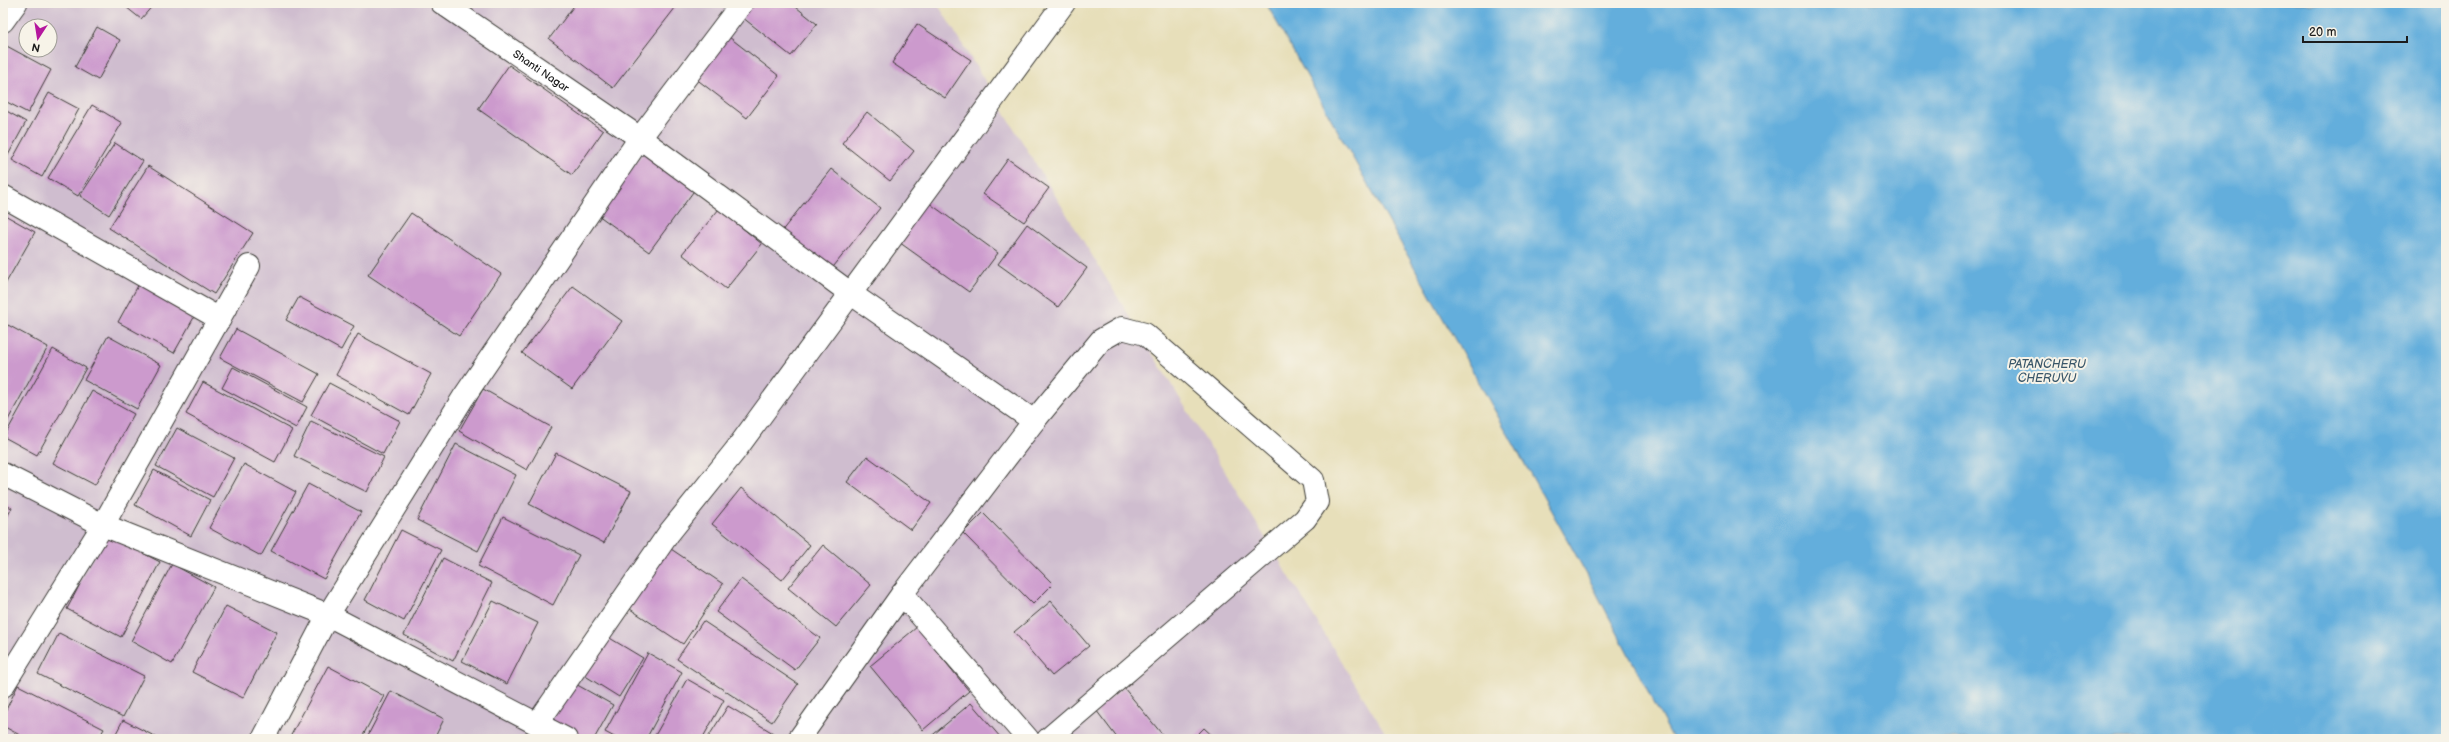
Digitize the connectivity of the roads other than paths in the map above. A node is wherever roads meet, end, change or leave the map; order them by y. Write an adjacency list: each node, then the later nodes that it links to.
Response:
1 (16, 3): 5 (street)
2 (442, 3): 6 (street, Shanti Nagar)
3 (742, 3): 6 (street)
4 (1064, 3): 9 (street)
5 (3, 21)
6 (640, 138): 9 (street, Shanti Nagar); 15 (street)
7 (3, 196): 10 (street)
8 (249, 266): 10 (street)
9 (850, 293): 11 (street, Shanti Nagar); 17 (street)
10 (220, 319): 13 (street)
11 (1034, 421): 14 (street); 22 (street)
12 (3, 474): 13 (street)
13 (103, 525): 15 (street); 16 (street)
14 (902, 594): 20 (street); 21 (street)
15 (328, 615): 17 (street); 18 (street)
16 (3, 686)
17 (537, 724): 19 (street)
18 (263, 739)
19 (566, 739)
20 (799, 739)
21 (1028, 739)
22 (1048, 739)

